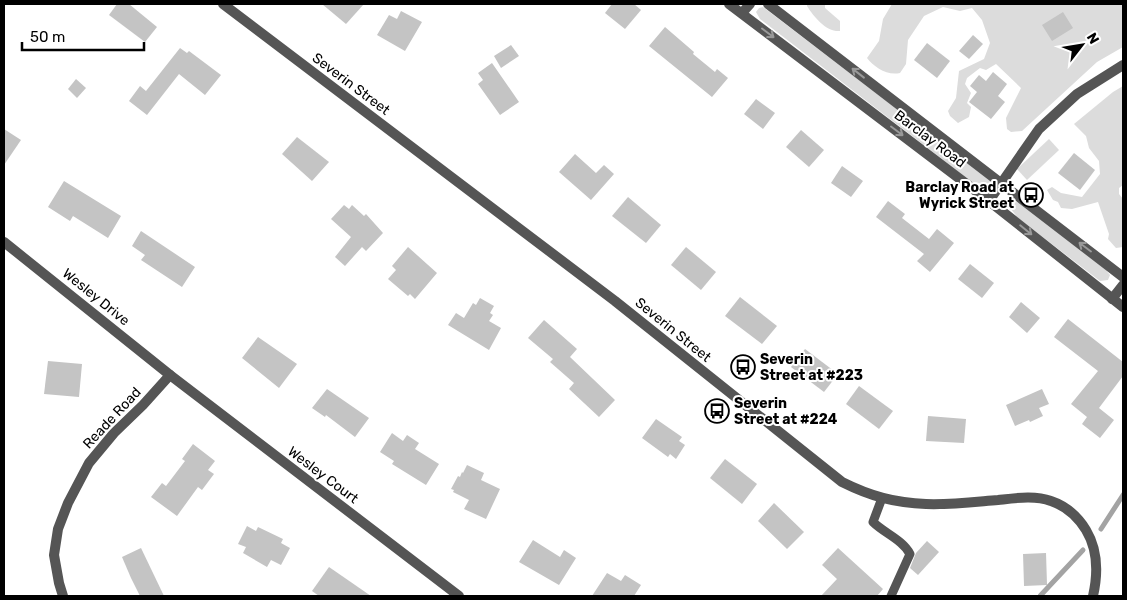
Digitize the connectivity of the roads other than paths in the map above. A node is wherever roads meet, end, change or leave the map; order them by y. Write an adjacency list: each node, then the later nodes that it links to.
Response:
1 (223, 4): 15 (street, Severin Street)
2 (729, 4): 5 (street, Barclay Road)
3 (750, 4): 5 (street)
4 (768, 4): 7 (street, Barclay Road, one-way to 4)
5 (742, 14): 8 (street, Barclay Road, one-way to 8)
6 (1123, 65): 7 (street)
7 (1001, 183): 8 (street); 10 (street, Barclay Road, one-way to 7)
8 (989, 201): 12 (street, Barclay Road, one-way to 12)
9 (4, 242): 14 (street, Wesley Drive)
10 (1123, 276)
11 (1123, 285): 12 (street)
12 (1112, 299): 13 (street, Barclay Road)
13 (1123, 307)
14 (170, 375): 16 (street, Reade Road); 17 (street, Wesley Court)
15 (882, 498): 18 (lane); 19 (street, Severin Street)
16 (63, 596)
17 (459, 596)
18 (891, 596)
19 (1093, 596)

